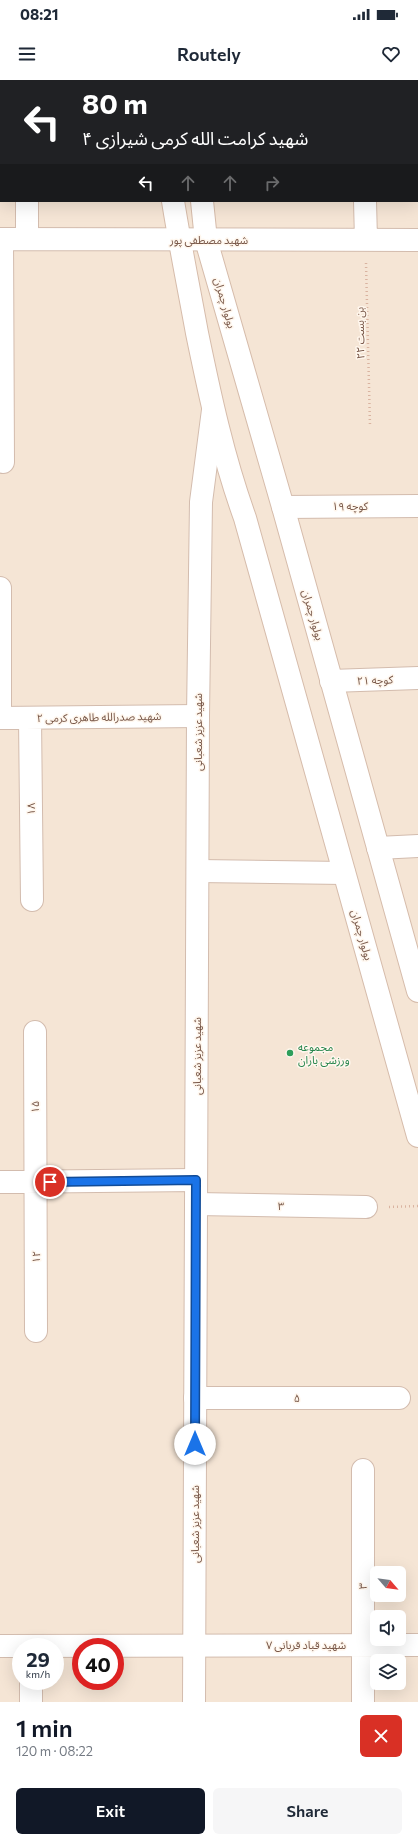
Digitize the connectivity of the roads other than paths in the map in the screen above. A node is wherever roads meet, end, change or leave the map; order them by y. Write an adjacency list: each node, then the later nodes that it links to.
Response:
1 (27, 202): 6 (street)
2 (173, 202): 7 (street, بولوار چمران)
3 (202, 202): 8 (street, بولوار چمران)
4 (365, 202): 9 (street)
5 (1, 239): 6 (street, شهید مصطفی پور); 12 (street)
6 (27, 239): 7 (street, شهید مصطفی پور)
7 (179, 240): 8 (street, شهید مصطفی پور); 11 (street, بولوار چمران)
8 (206, 240): 9 (street, شهید مصطفی پور); 14 (street, بولوار چمران)
9 (366, 240): 10 (street, شهید مصطفی پور)
10 (418, 240)
11 (213, 410): 18 (street, شهید عزیز شعبانی); 24 (street, بولوار چمران)
12 (3, 462)
13 (418, 506): 14 (street, کوچه ۱۹)
14 (283, 507): 17 (street, بولوار چمران)
15 (0, 588): 19 (street)
16 (418, 678): 17 (street, کوچه ۲۱)
17 (331, 681): 22 (street, بولوار چمران)
18 (198, 716): 20 (street, شهید صدرالله طاهری کرمی ۲); 23 (street, شهید عزیز شعبانی)
19 (0, 718): 20 (street, شهید صدرالله طاهری کرمی ۲)
20 (30, 718): 25 (street, ۱۸)
21 (418, 846): 22 (street)
22 (378, 848): 26 (street, بولوار چمران)
23 (198, 871): 24 (street); 29 (street, شهید عزیز شعبانی)
24 (344, 872): 28 (street, بولوار چمران)
25 (32, 900)
26 (418, 991)
27 (35, 1032): 31 (street, ۱۵)
28 (418, 1136)
29 (196, 1180): 31 (street); 32 (street, شهید عزیز شعبانی)
30 (0, 1182): 31 (street)
31 (35, 1182): 34 (street, ۱۲)
32 (196, 1204): 33 (street, ۳); 35 (street, شهید عزیز شعبانی)
33 (366, 1207)
34 (36, 1332)
35 (195, 1398): 36 (street, ۵); 38 (street, شهید عزیز شعبانی)
36 (399, 1398)
37 (363, 1470): 39 (street, ۳)
38 (194, 1645): 39 (street, شهید قباد قربانی ۷); 43 (street, شهید قباد قربانی ۷); 46 (street, شهید عزیز شعبانی)
39 (363, 1645): 40 (street, شهید قباد قربانی ۷); 47 (street, ۳)
40 (418, 1645)
41 (0, 1646): 42 (street, شهید قباد قربانی ۷)
42 (12, 1646)
43 (64, 1647)
44 (31, 1690): 45 (street)
45 (31, 1702)
46 (194, 1702)
47 (363, 1702)

